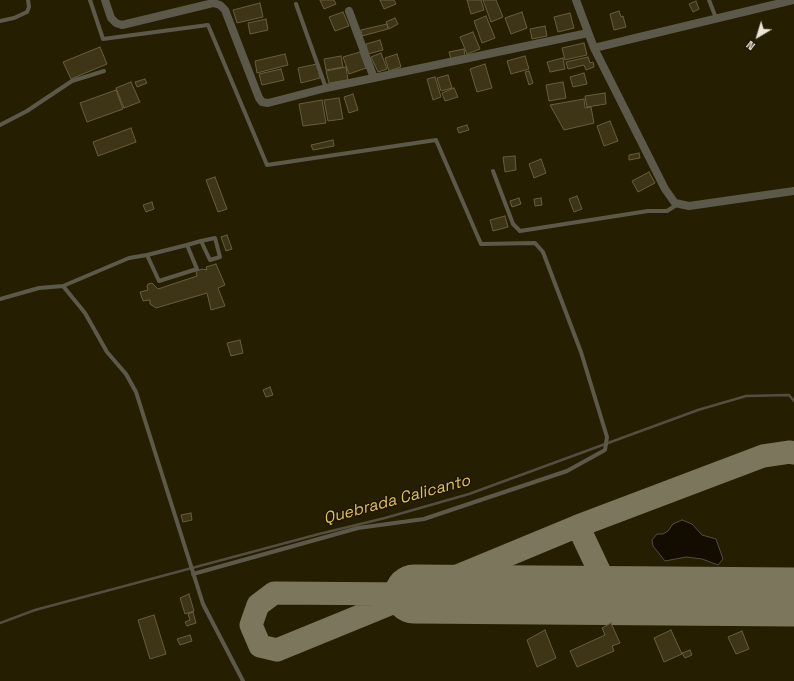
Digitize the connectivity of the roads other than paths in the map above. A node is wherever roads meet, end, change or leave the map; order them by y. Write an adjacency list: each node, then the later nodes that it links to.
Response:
1 (28, 0): 11 (lane)
2 (90, 0): 26 (lane)
3 (105, 0): 16 (street)
4 (576, 0): 12 (street)
5 (709, 0): 10 (lane)
6 (792, 0): 7 (street)
7 (771, 3): 10 (street)
8 (296, 4): 16 (lane)
9 (349, 11): 15 (street)
10 (716, 19): 13 (street)
11 (0, 21)
12 (588, 33): 13 (street); 15 (street)
13 (594, 48): 20 (street)
14 (104, 71): 17 (lane)
15 (374, 78): 16 (street)
16 (326, 88)
17 (0, 124)
18 (493, 171): 20 (lane)
19 (794, 191): 20 (street)
20 (679, 204)
21 (201, 241): 21 (lane); 22 (lane)
22 (187, 245): 23 (lane); 23 (lane)
23 (147, 255): 24 (lane)
24 (64, 286): 25 (lane); 26 (lane)
25 (0, 299)
26 (193, 573): 27 (lane)
27 (243, 681)

